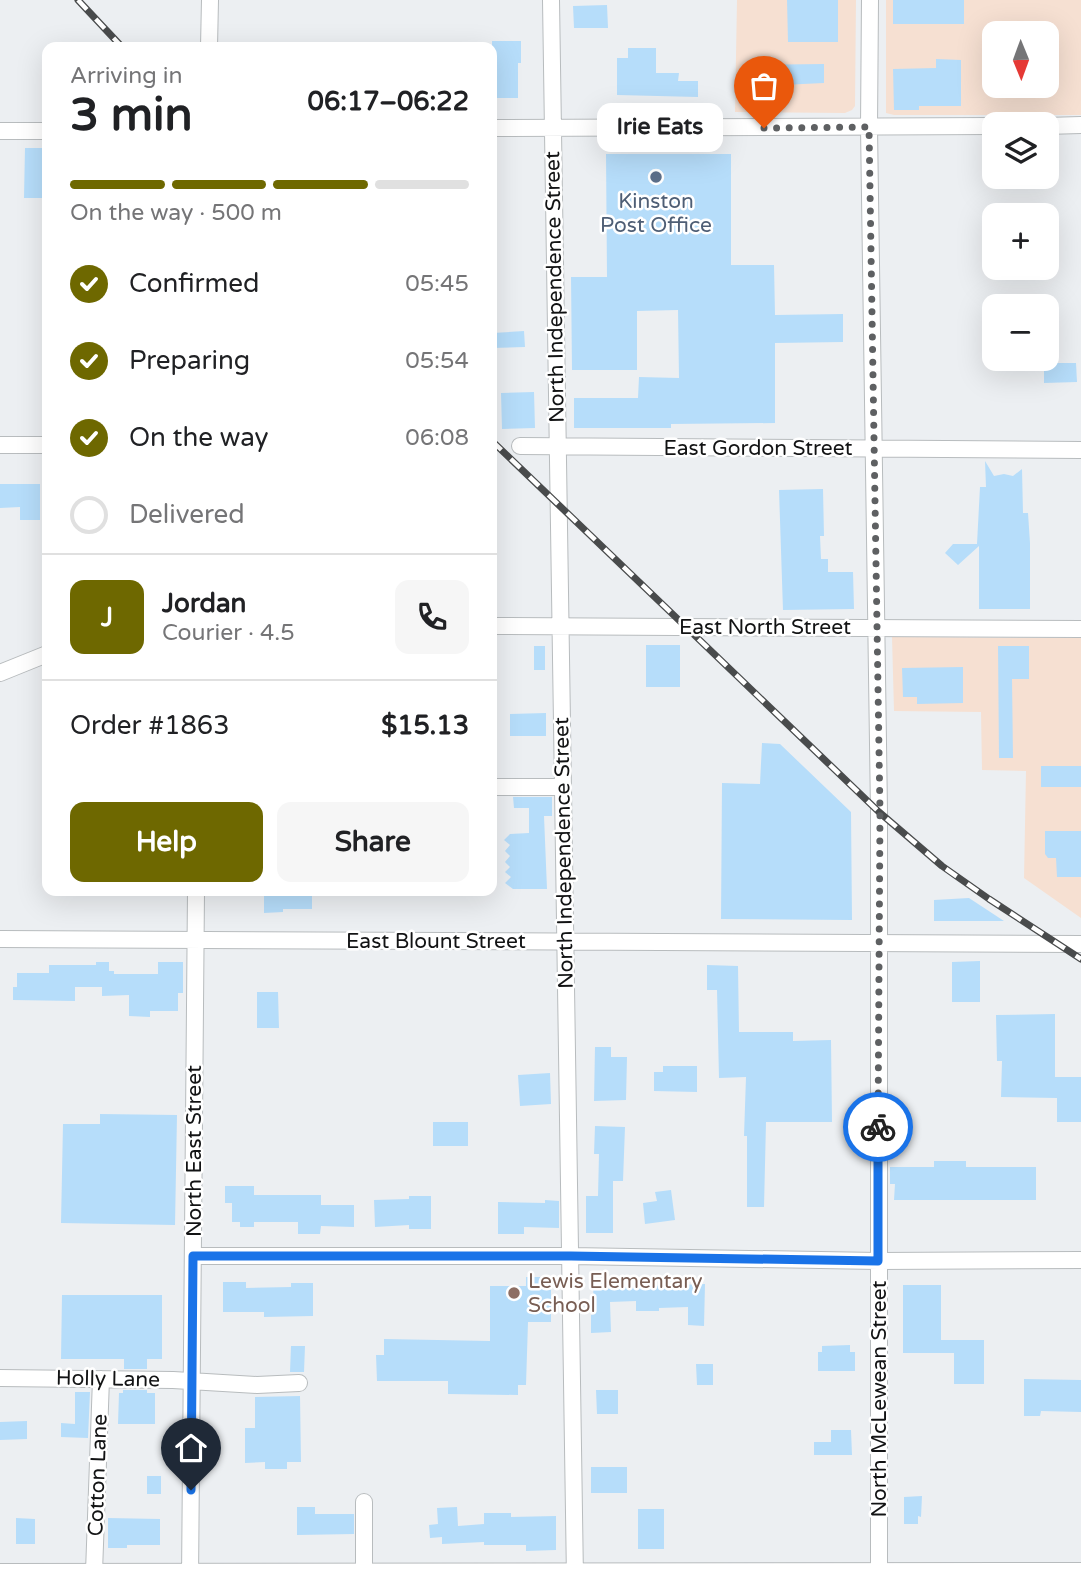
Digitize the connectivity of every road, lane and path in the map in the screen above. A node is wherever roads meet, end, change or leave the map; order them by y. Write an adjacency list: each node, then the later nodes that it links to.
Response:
1 (209, 0): 4 (street)
2 (551, 0): 10 (street, North Independence Street)
3 (870, 0): 8 (street, North McLewean Street)
4 (209, 42)
5 (1081, 125): 7 (street)
6 (982, 126): 8 (street)
7 (1059, 126)
8 (869, 127): 10 (street); 17 (street, North McLewean Street)
9 (497, 128): 10 (street)
10 (553, 128): 16 (street, North Independence Street)
11 (0, 131): 12 (street)
12 (42, 131)
13 (0, 445): 14 (street)
14 (42, 445)
15 (520, 446): 16 (street, East Gordon Street)
16 (557, 447): 17 (street, East Gordon Street); 21 (street, North Independence Street)
17 (874, 448): 18 (street, East Gordon Street); 20 (street, North McLewean Street)
18 (1081, 450)
19 (497, 626): 21 (street, East North Street)
20 (877, 627): 21 (street, East North Street); 22 (street, East North Street); 31 (street, North McLewean Street)
21 (561, 628): 26 (street, North Independence Street)
22 (1081, 629)
23 (42, 656): 24 (street)
24 (0, 673)
25 (497, 787): 26 (street)
26 (563, 787): 30 (street, North Independence Street)
27 (196, 896): 29 (street, North East Street)
28 (0, 939): 29 (street, East Blount Street)
29 (196, 940): 30 (street, East Blount Street); 33 (street, North East Street)
30 (566, 942): 31 (street, East Blount Street); 34 (street, North Independence Street)
31 (878, 943): 32 (street, East Blount Street); 36 (street, North McLewean Street)
32 (1081, 944)
33 (193, 1256): 34 (street); 39 (street, North East Street)
34 (571, 1256): 36 (street); 46 (street, North Independence Street)
35 (1081, 1260): 36 (street)
36 (878, 1261): 48 (street, North McLewean Street)
37 (0, 1378): 38 (street, Holly Lane)
38 (101, 1379): 39 (street, Holly Lane); 44 (street, Cotton Lane)
39 (192, 1381): 40 (street, Holly Lane); 47 (street, North East Street)
40 (299, 1383)
41 (363, 1502): 45 (street)
42 (1081, 1571): 48 (street)
43 (0, 1572): 44 (street)
44 (94, 1572): 47 (street)
45 (364, 1572): 46 (street); 47 (street)
46 (575, 1575): 48 (street)
47 (190, 1576)
48 (879, 1576)

